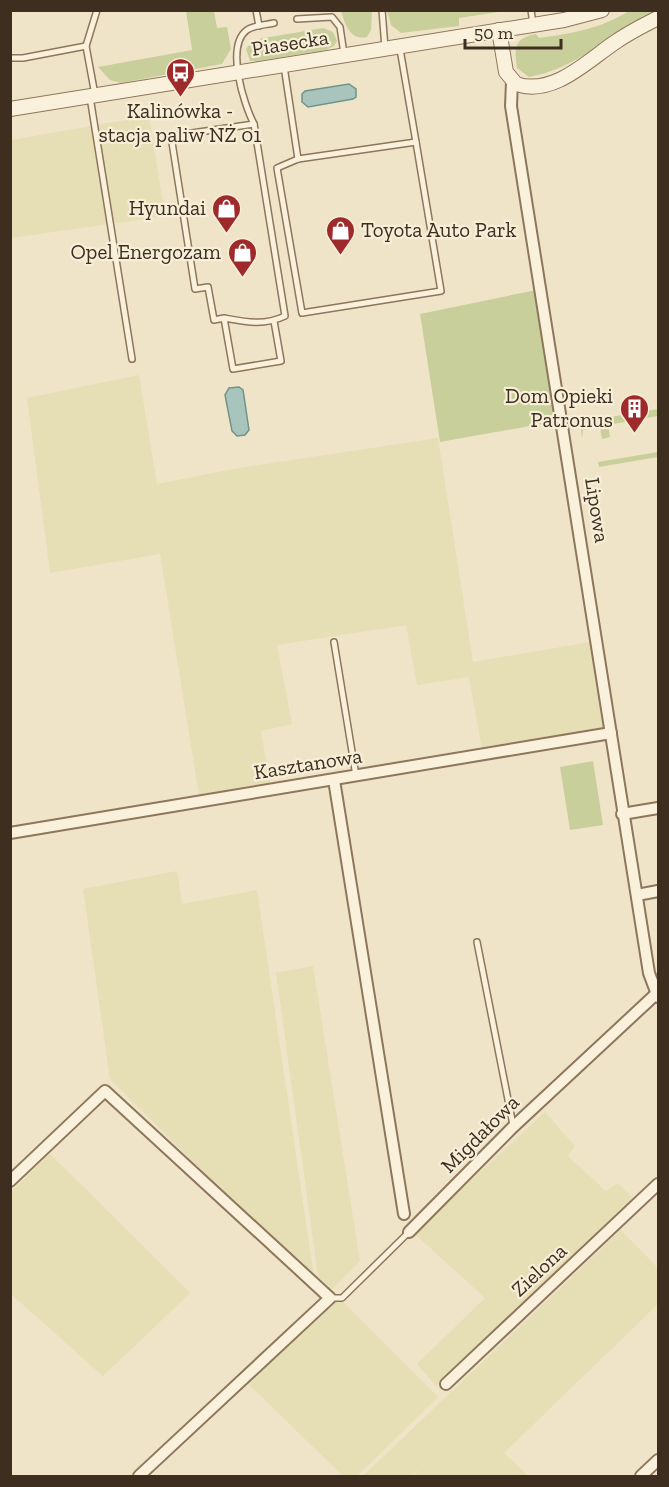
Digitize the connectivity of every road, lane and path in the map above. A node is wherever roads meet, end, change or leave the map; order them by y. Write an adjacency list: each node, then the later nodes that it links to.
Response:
1 (96, 10): 15 (lane)
2 (256, 10): 13 (lane)
3 (382, 10): 17 (lane)
4 (531, 10): 12 (lane)
5 (588, 10): 8 (street, Piasecka)
6 (602, 10): 8 (street, Piasecka)
7 (320, 13): 10 (lane); 18 (lane)
8 (576, 18): 12 (street, Piasecka)
9 (658, 18): 22 (street)
10 (297, 20)
11 (274, 23): 13 (lane)
12 (533, 25): 14 (street, Piasecka)
13 (259, 26): 21 (lane)
14 (499, 30): 16 (street, Piasecka); 22 (street, Lipowa)
15 (86, 46): 19 (lane); 23 (lane)
16 (399, 47): 17 (street, Piasecka); 26 (lane)
17 (385, 49): 18 (street, Piasecka)
18 (344, 56): 20 (street, Piasecka)
19 (10, 58)
20 (284, 66): 21 (street, Piasecka); 27 (lane)
21 (239, 73): 23 (street, Piasecka); 25 (lane)
22 (512, 82): 32 (street, Lipowa)
23 (93, 97): 24 (street, Piasecka); 30 (lane)
24 (10, 109)
25 (254, 124): 28 (lane); 29 (lane)
26 (416, 142): 27 (lane); 27 (lane)
27 (297, 159)
28 (224, 318): 29 (lane); 29 (lane)
29 (274, 321)
30 (132, 359)
31 (334, 642): 33 (lane)
32 (611, 733): 33 (street, Kasztanowa); 36 (street, Lipowa)
33 (356, 776): 34 (street, Kasztanowa)
34 (334, 780): 37 (street, Kasztanowa); 45 (street)
35 (658, 808): 36 (street)
36 (622, 814): 39 (street, Lipowa)
37 (10, 832)
38 (658, 891): 39 (street)
39 (637, 895): 41 (street, Lipowa)
40 (477, 942): 42 (lane)
41 (657, 995): 42 (street, Migdałowa)
42 (513, 1127): 46 (street, Migdałowa)
43 (10, 1181): 47 (street)
44 (658, 1184): 48 (street, Zielona)
45 (404, 1214)
46 (410, 1232): 47 (lane, Migdałowa)
47 (330, 1298): 50 (street, Migdałowa)
48 (446, 1384)
49 (658, 1460): 51 (street)
50 (139, 1476)
51 (641, 1476)

